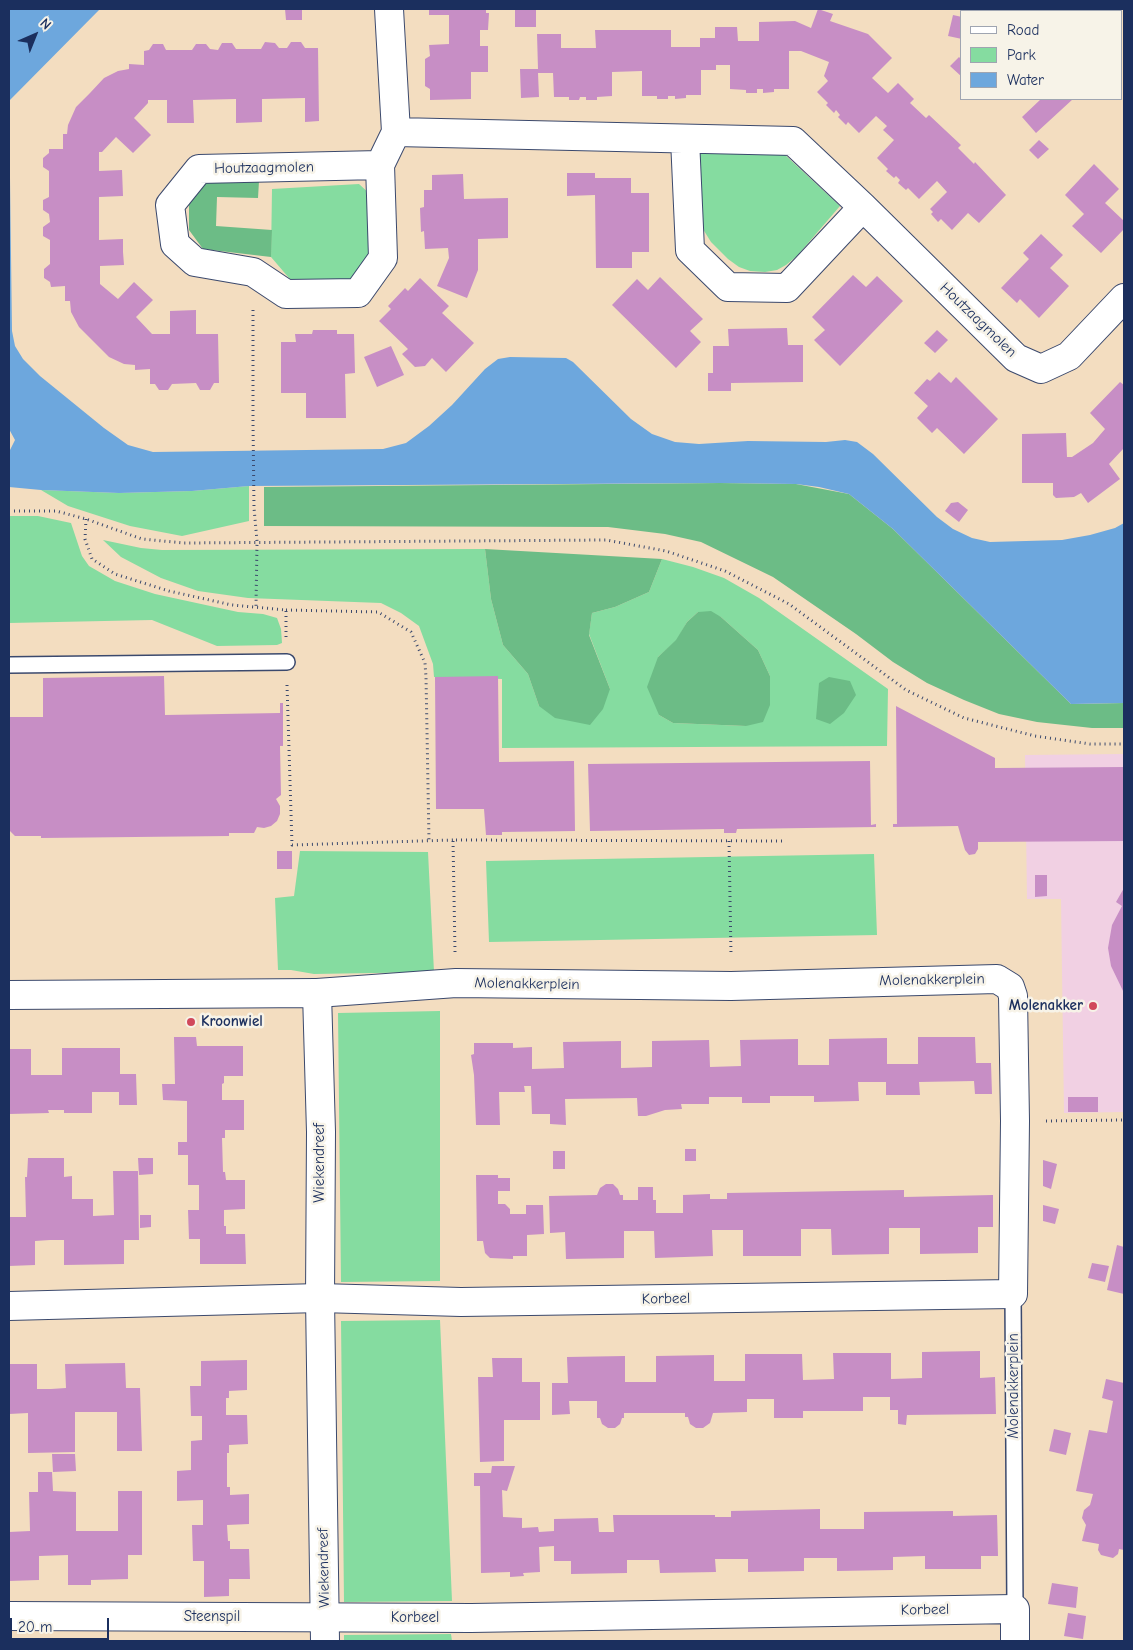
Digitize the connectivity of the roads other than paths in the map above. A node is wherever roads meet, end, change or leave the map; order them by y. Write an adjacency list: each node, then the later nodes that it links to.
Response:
1 (389, 9): 2 (street, Houtzaagmolen)
2 (396, 132): 3 (street, Houtzaagmolen); 4 (street, Houtzaagmolen)
3 (685, 140): 5 (street, Houtzaagmolen); 5 (street)
4 (380, 165): 4 (street, Houtzaagmolen)
5 (863, 207): 6 (street, Houtzaagmolen)
6 (1124, 298)
7 (286, 662): 8 (lane)
8 (9, 665)
9 (317, 993): 10 (street); 11 (street, Molenakkerplein); 12 (street, Wiekendreef)
10 (9, 995)
11 (1013, 1294): 12 (street, Korbeel); 14 (lane, Molenakkerplein)
12 (320, 1298): 13 (street); 16 (street, Wiekendreef)
13 (9, 1306)
14 (1015, 1609): 16 (street, Korbeel); 17 (street, Molenakkerplein)
15 (9, 1616): 16 (street, Steenspil)
16 (325, 1629)
17 (1015, 1641)

